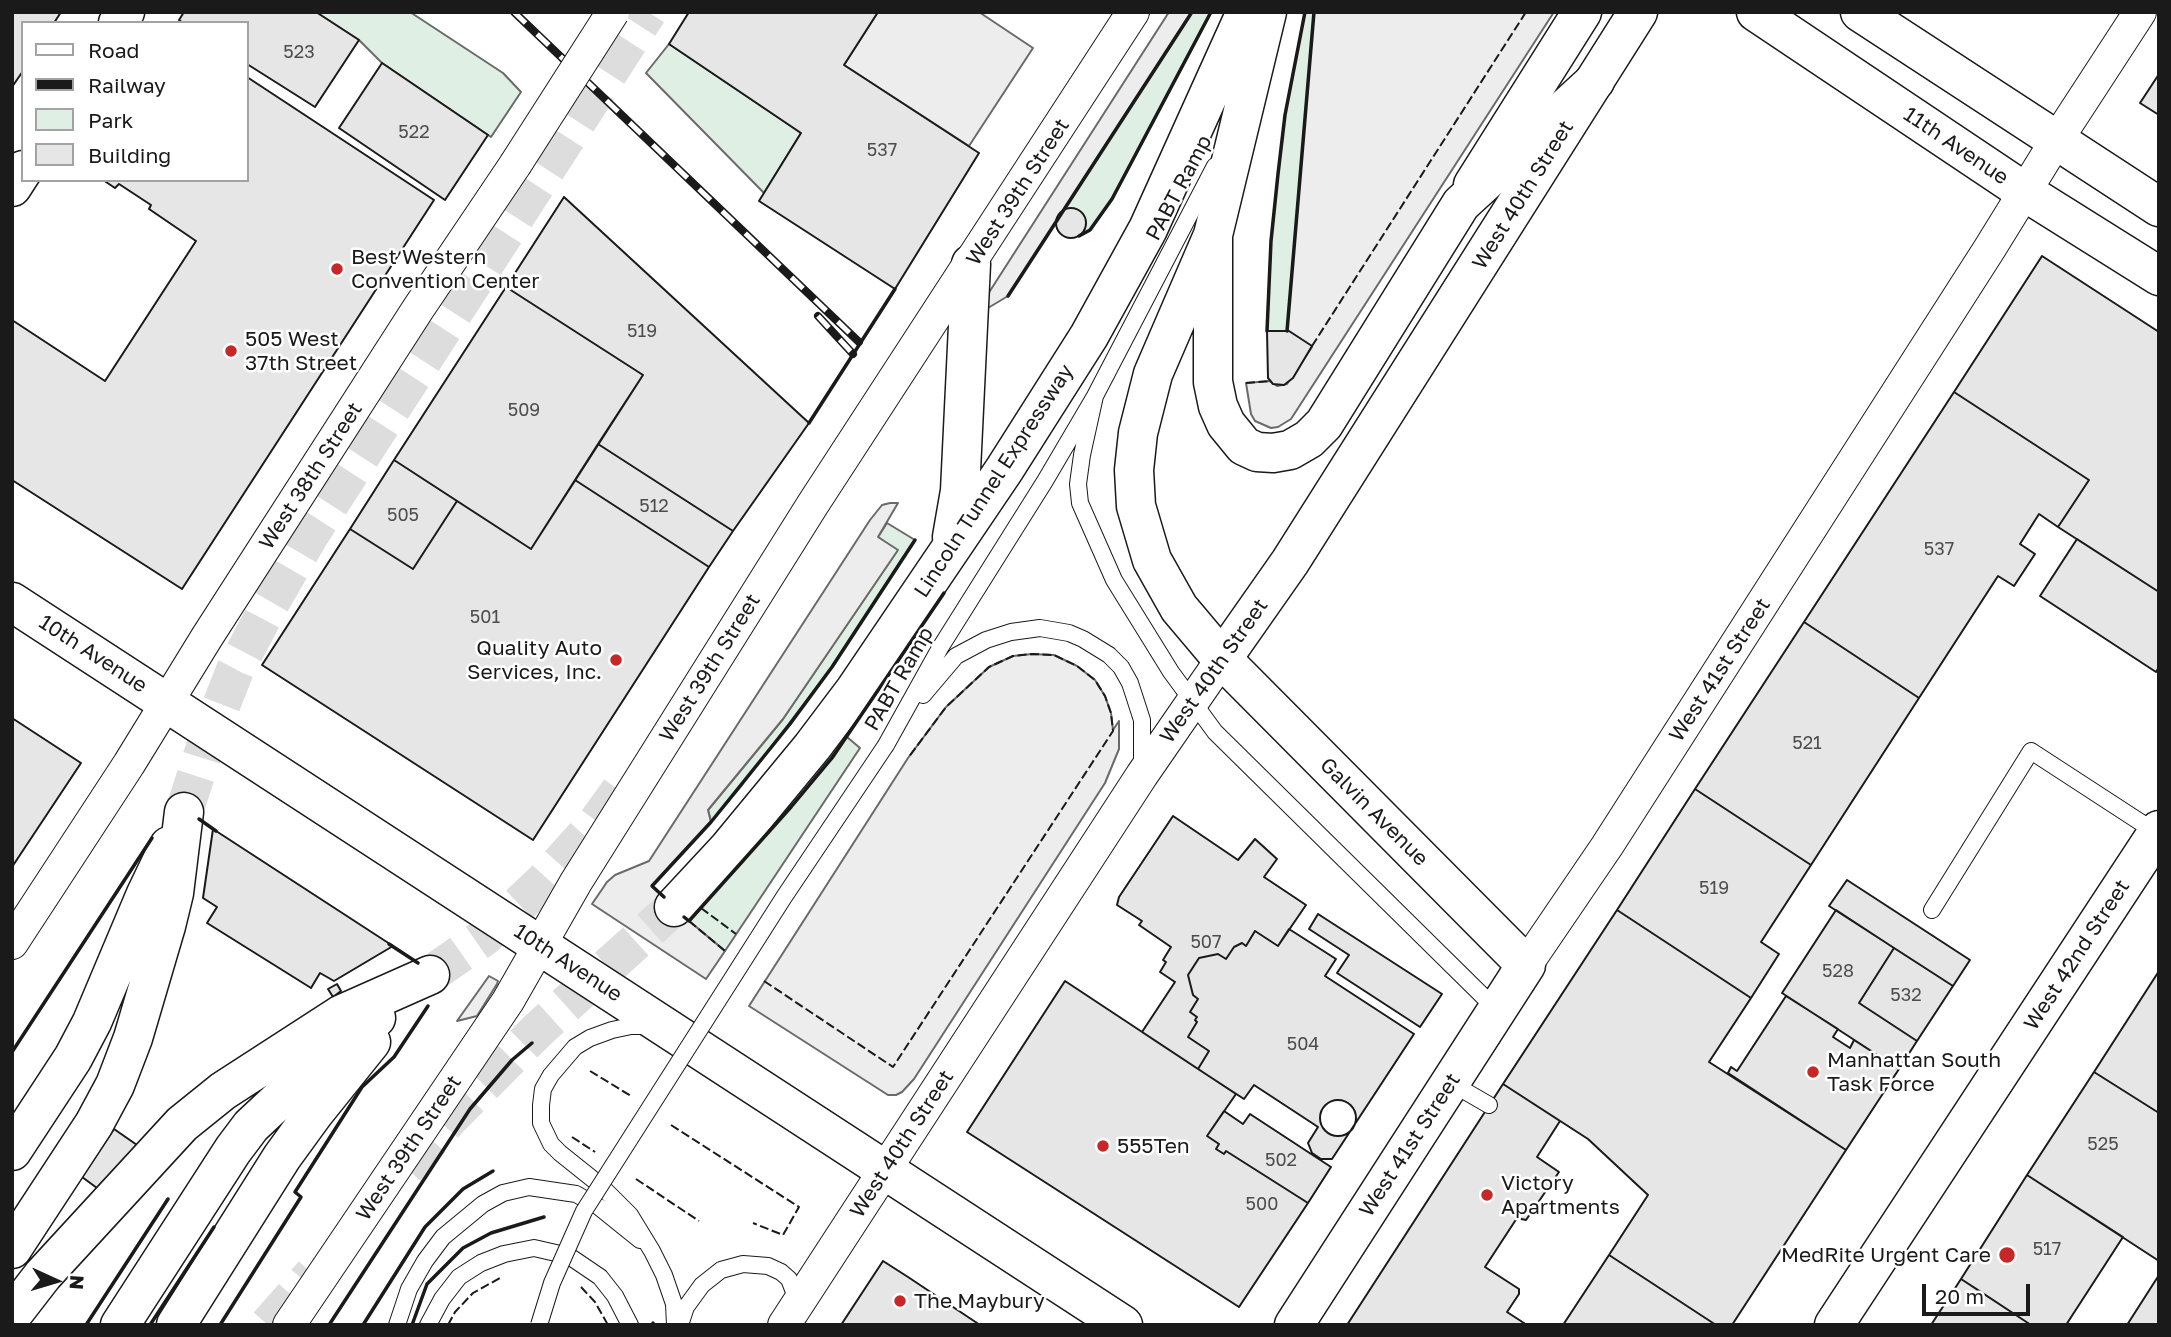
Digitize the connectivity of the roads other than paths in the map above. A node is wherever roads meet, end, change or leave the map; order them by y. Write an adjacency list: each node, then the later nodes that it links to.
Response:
1 (613, 12): 23 (street, West 38th Street, bridge)
2 (1133, 12): 17 (street, West 39th Street)
3 (1247, 12): 20 (main road, Lincoln Tunnel Expressway)
4 (1267, 12): 11 (main road)
5 (1582, 12): 14 (main road)
6 (1638, 12): 10 (main road, West 40th Street)
7 (1756, 12): 13 (main road, 11th Avenue)
8 (1860, 12): 12 (main road)
9 (2140, 12): 12 (street, West 41st Street)
10 (1595, 81): 14 (main road); 22 (main road, West 40th Street)
11 (1242, 115): 16 (main road); 19 (lane, PABT Ramp)
12 (2056, 141): 13 (street, West 41st Street); 15 (main road)
13 (2025, 192): 18 (main road, 11th Avenue); 32 (street, West 41st Street)
14 (1461, 204): 16 (main road)
15 (2159, 207)
16 (1213, 234): 22 (main road, Galvin Avenue)
17 (971, 264): 20 (main road); 31 (street, West 39th Street)
18 (2159, 276)
19 (1095, 396): 24 (lane); 25 (lane, PABT Ramp)
20 (947, 556): 28 (main road, Lincoln Tunnel Expressway)
21 (12, 603): 23 (main road, 10th Avenue)
22 (1222, 659): 24 (street, West 40th Street); 32 (main road, Galvin Avenue)
23 (167, 702): 30 (street, West 38th Street); 31 (main road, 10th Avenue)
24 (1192, 703): 26 (street, West 40th Street); 34 (lane)
25 (886, 745): 26 (lane, PABT Ramp); 49 (lane, PABT Ramp, bridge)
26 (1142, 775): 39 (street, West 40th Street)
27 (2158, 832): 29 (lane); 54 (main road, West 42nd Street)
28 (674, 907)
29 (1932, 910)
30 (12, 943)
31 (540, 945): 35 (main road, 10th Avenue); 46 (street, West 39th Street)
32 (1526, 965): 34 (main road, West 41st Street)
33 (430, 975): 42 (main road); 44 (main road); 45 (main road)
34 (1497, 1011): 36 (main road, West 41st Street)
35 (666, 1027): 39 (main road, 10th Avenue); 41 (lane)
36 (1451, 1083): 37 (lane); 53 (main road, West 41st Street)
37 (1489, 1105)
38 (12, 1151): 40 (main road)
39 (886, 1170): 43 (street, West 40th Street); 52 (main road, 10th Avenue)
40 (12, 1249)
41 (652, 1251): 47 (lane); 51 (lane)
42 (12, 1315)
43 (789, 1317): 51 (lane)
44 (120, 1325)
45 (177, 1325)
46 (289, 1325)
47 (397, 1325)
48 (428, 1325): 50 (lane)
49 (539, 1325)
50 (630, 1325)
51 (677, 1325)
52 (1123, 1325)
53 (1294, 1325)
54 (1834, 1325)

